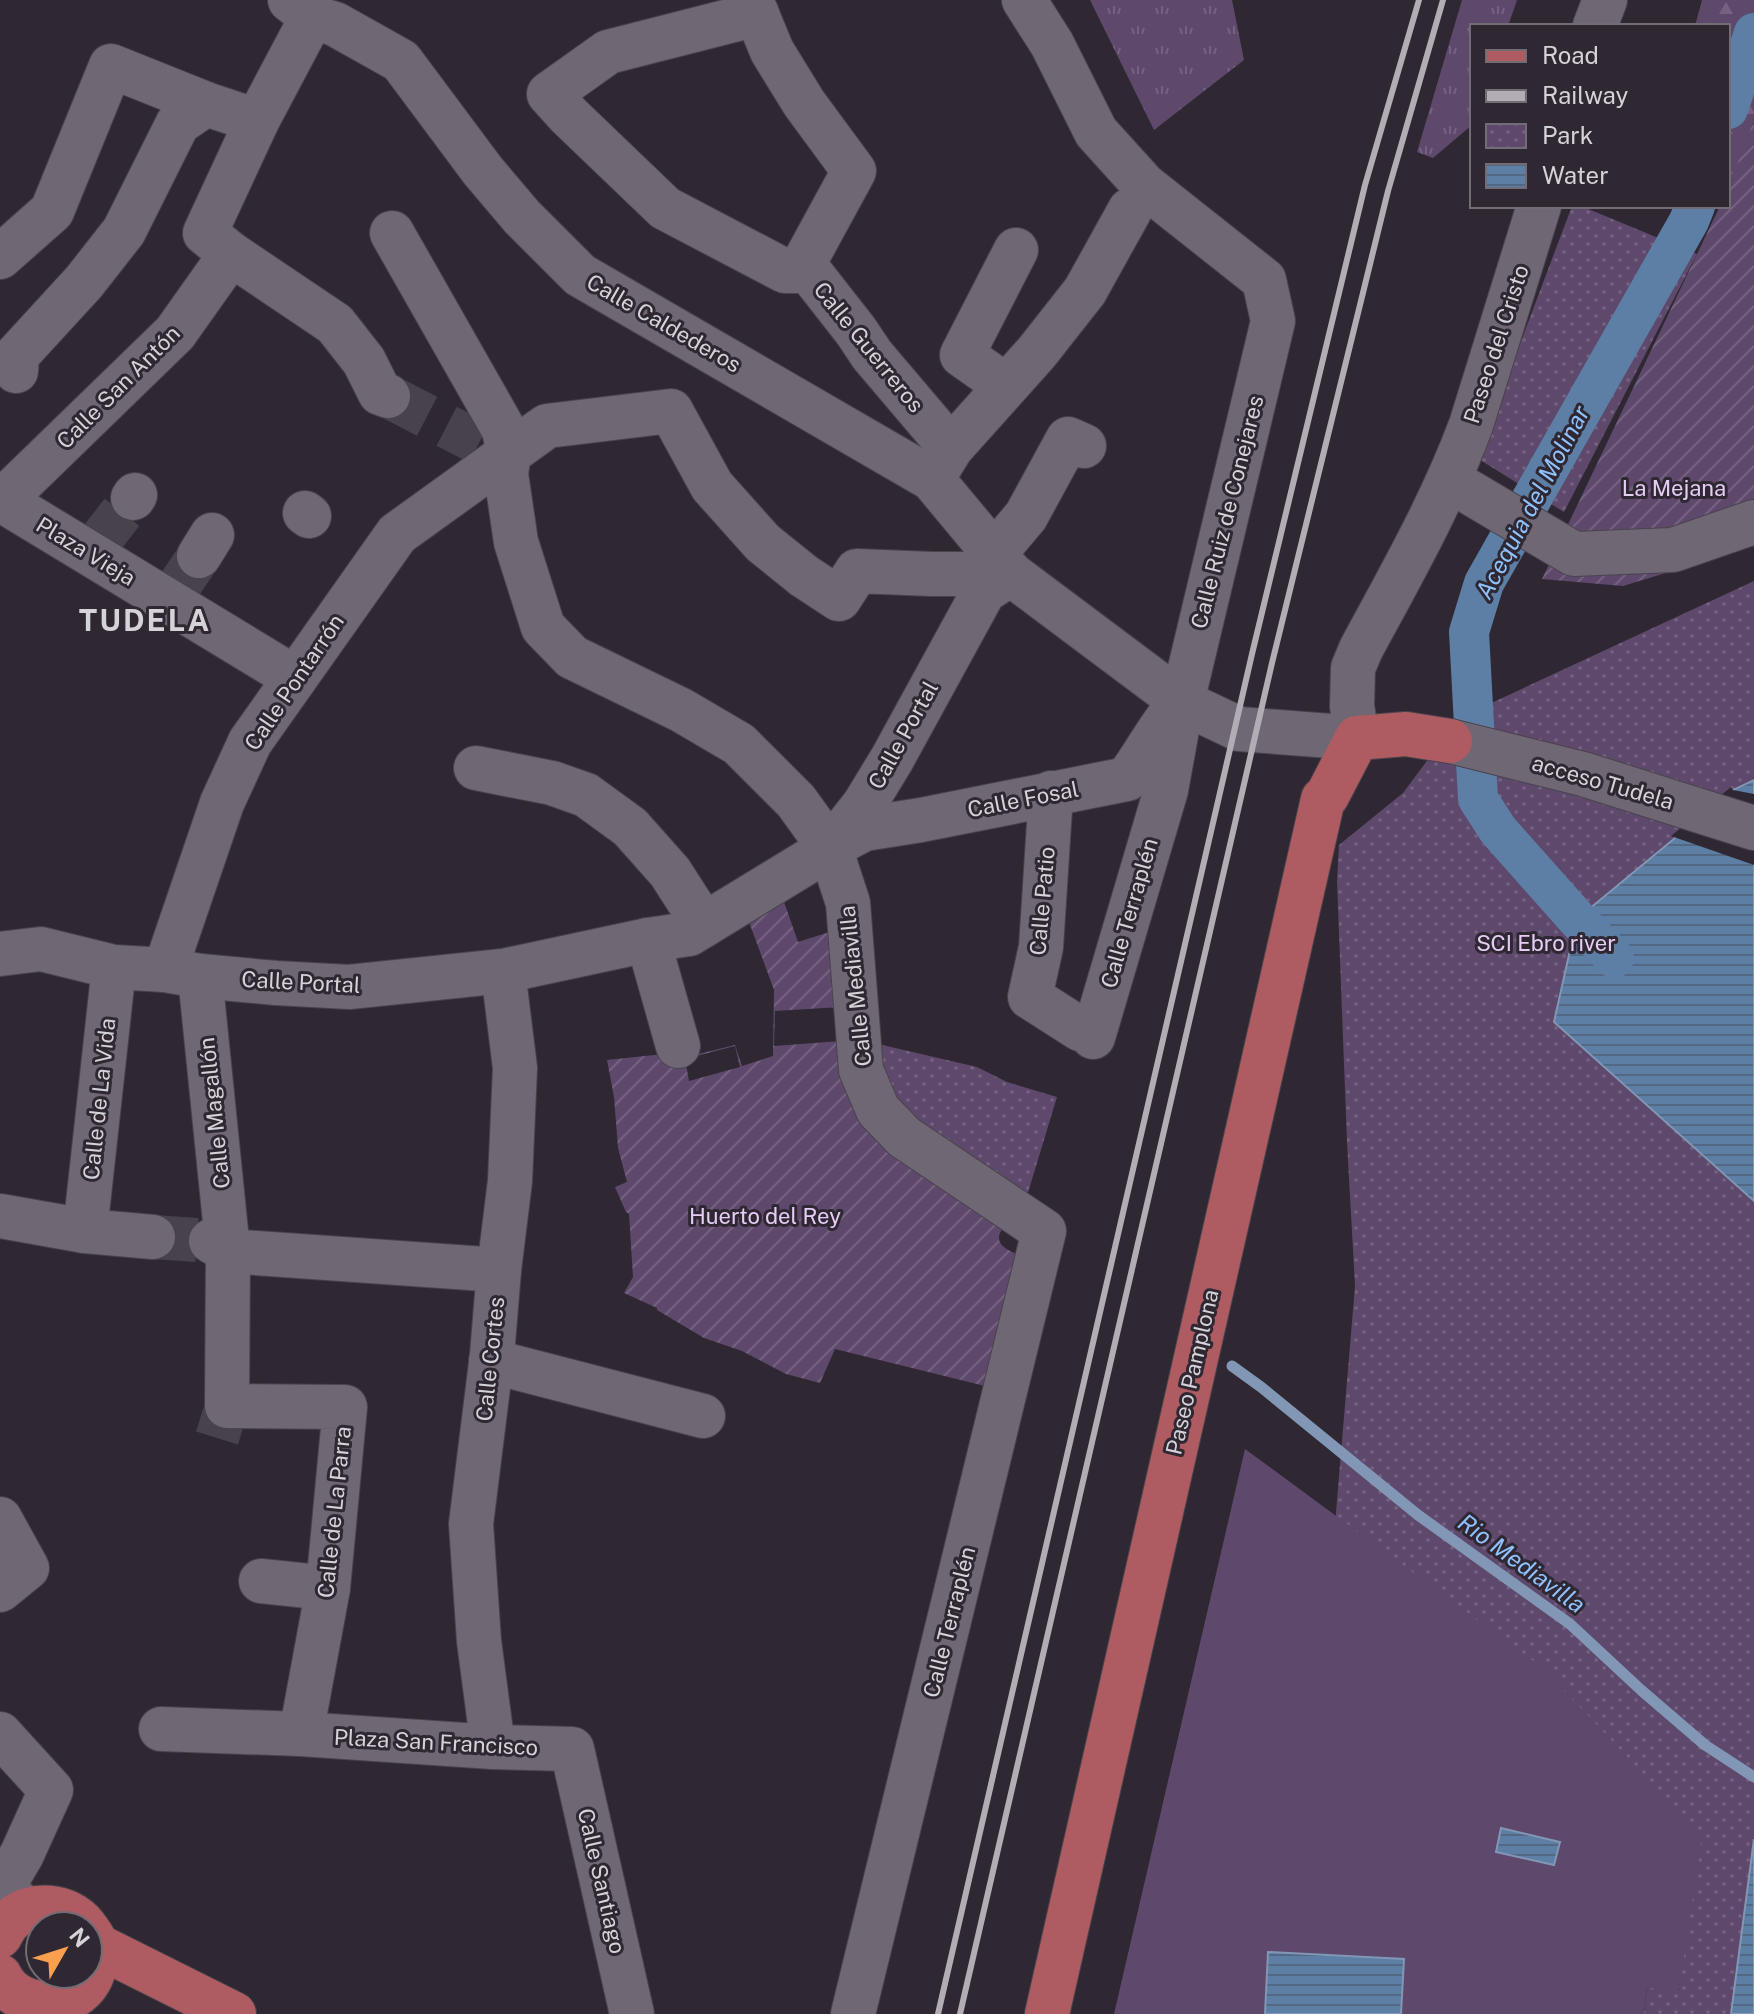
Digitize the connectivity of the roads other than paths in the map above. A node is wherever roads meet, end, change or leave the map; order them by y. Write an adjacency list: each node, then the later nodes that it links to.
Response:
1 (1024, 0): 26 (street, Calle Ruiz de Conejares)
2 (1605, 0): 5 (street)
3 (754, 7): 14 (street); 14 (street, Calle Guerreros)
4 (322, 10): 7 (street); 20 (street, Calle Caldederos)
5 (1596, 24)
6 (206, 104): 7 (street); 13 (street); 15 (street)
7 (257, 121): 12 (street)
8 (1538, 208): 21 (street, Paseo del Cristo)
9 (1130, 210): 16 (street)
10 (392, 233): 19 (street)
11 (1016, 250): 16 (street)
12 (231, 254): 17 (street); 22 (street, Calle San Antón)
13 (0, 257)
14 (800, 270): 20 (street, Calle Guerreros)
15 (5, 372)
16 (1006, 386): 20 (street)
17 (394, 412)
18 (1084, 446): 24 (street)
19 (494, 448): 24 (street, Calle Pontarrón); 25 (street, Calle Pontarrón); 33 (street)
20 (942, 464): 24 (street, Calle Caldederos)
21 (1449, 480): 23 (street); 27 (street, Paseo del Cristo)
22 (1, 500): 25 (street, Plaza Vieja)
23 (1754, 522)
24 (1002, 564): 26 (street, Calle Caldederos); 33 (street, Calle Portal)
25 (295, 678): 39 (street, Calle Pontarrón)
26 (1182, 702): 27 (street, Calle Caldederos); 30 (street, Calle Ruiz de Conejares); 31 (street, Calle Fosal)
27 (1357, 738): 28 (main road); 68 (main road, Paseo Pamplona)
28 (1450, 741): 32 (street, acceso Tudela)
29 (476, 768): 34 (street)
30 (1166, 790): 40 (street, Calle Terraplén)
31 (1051, 793): 33 (street, Calle Fosal); 40 (street, Calle Patio)
32 (1754, 828)
33 (830, 848): 34 (street, Calle Portal); 44 (street, Calle Mediavilla)
34 (704, 925): 35 (street, Calle Portal)
35 (648, 940): 38 (street, Calle Portal); 41 (street)
36 (0, 954): 37 (street, Calle Portal)
37 (114, 967): 39 (street, Calle Portal); 43 (street, Calle de La Vida)
38 (503, 971): 39 (street, Calle Portal); 47 (street, Calle Cortes)
39 (183, 973): 46 (street, Calle Magallón)
40 (1087, 1033)
41 (678, 1046)
42 (0, 1216): 43 (street)
43 (85, 1231): 45 (street)
44 (1044, 1231): 67 (street, Calle Terraplén)
45 (153, 1237)
46 (220, 1246): 47 (street); 49 (street, Calle Magallón)
47 (499, 1270): 48 (street, Calle Cortes)
48 (491, 1361): 50 (street); 58 (street, Calle Cortes)
49 (227, 1406): 54 (street, Calle de La Parra)
50 (703, 1416)
51 (0, 1519): 52 (street)
52 (14, 1579)
53 (261, 1581): 54 (street)
54 (328, 1588): 57 (street, Calle de La Parra)
55 (161, 1729): 57 (street, Plaza San Francisco)
56 (0, 1734): 61 (street)
57 (301, 1734): 58 (street, Plaza San Francisco)
58 (493, 1747): 59 (street, Plaza San Francisco)
59 (572, 1749): 66 (street, Calle Santiago)
60 (64, 1910): 61 (main road)
61 (9, 1912)
62 (104, 1942): 65 (main road)
63 (0, 1979): 64 (main road)
64 (84, 2008)
65 (234, 2014)
66 (632, 2014)
67 (853, 2014)
68 (1047, 2014)

